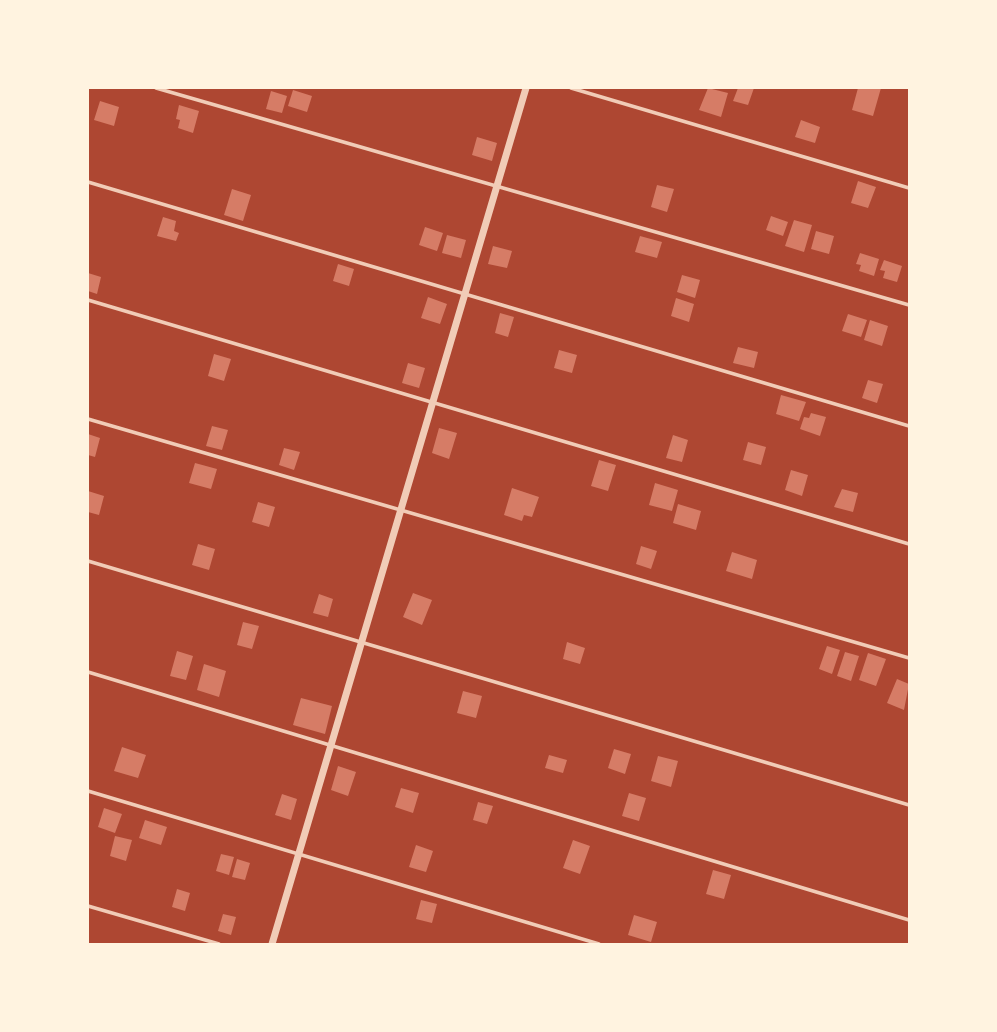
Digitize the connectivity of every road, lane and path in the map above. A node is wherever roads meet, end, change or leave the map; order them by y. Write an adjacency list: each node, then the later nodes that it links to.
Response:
1 (156, 88): 5 (lane)
2 (526, 88): 5 (street)
3 (571, 88): 6 (lane)
4 (88, 182): 7 (lane)
5 (500, 184): 7 (street); 9 (lane)
6 (909, 188)
7 (467, 293): 10 (street); 12 (lane)
8 (88, 300): 10 (lane)
9 (909, 305)
10 (435, 401): 13 (street); 14 (lane)
11 (88, 419): 13 (lane)
12 (909, 426)
13 (401, 511): 16 (street); 17 (lane)
14 (909, 544)
15 (88, 561): 16 (lane)
16 (363, 643): 19 (street); 21 (lane)
17 (909, 658)
18 (88, 672): 19 (lane)
19 (332, 745): 22 (street); 24 (lane)
20 (88, 791): 22 (lane)
21 (909, 805)
22 (299, 853): 26 (street); 27 (lane)
23 (88, 906): 25 (lane)
24 (909, 920)
25 (219, 944)
26 (272, 944)
27 (599, 944)

